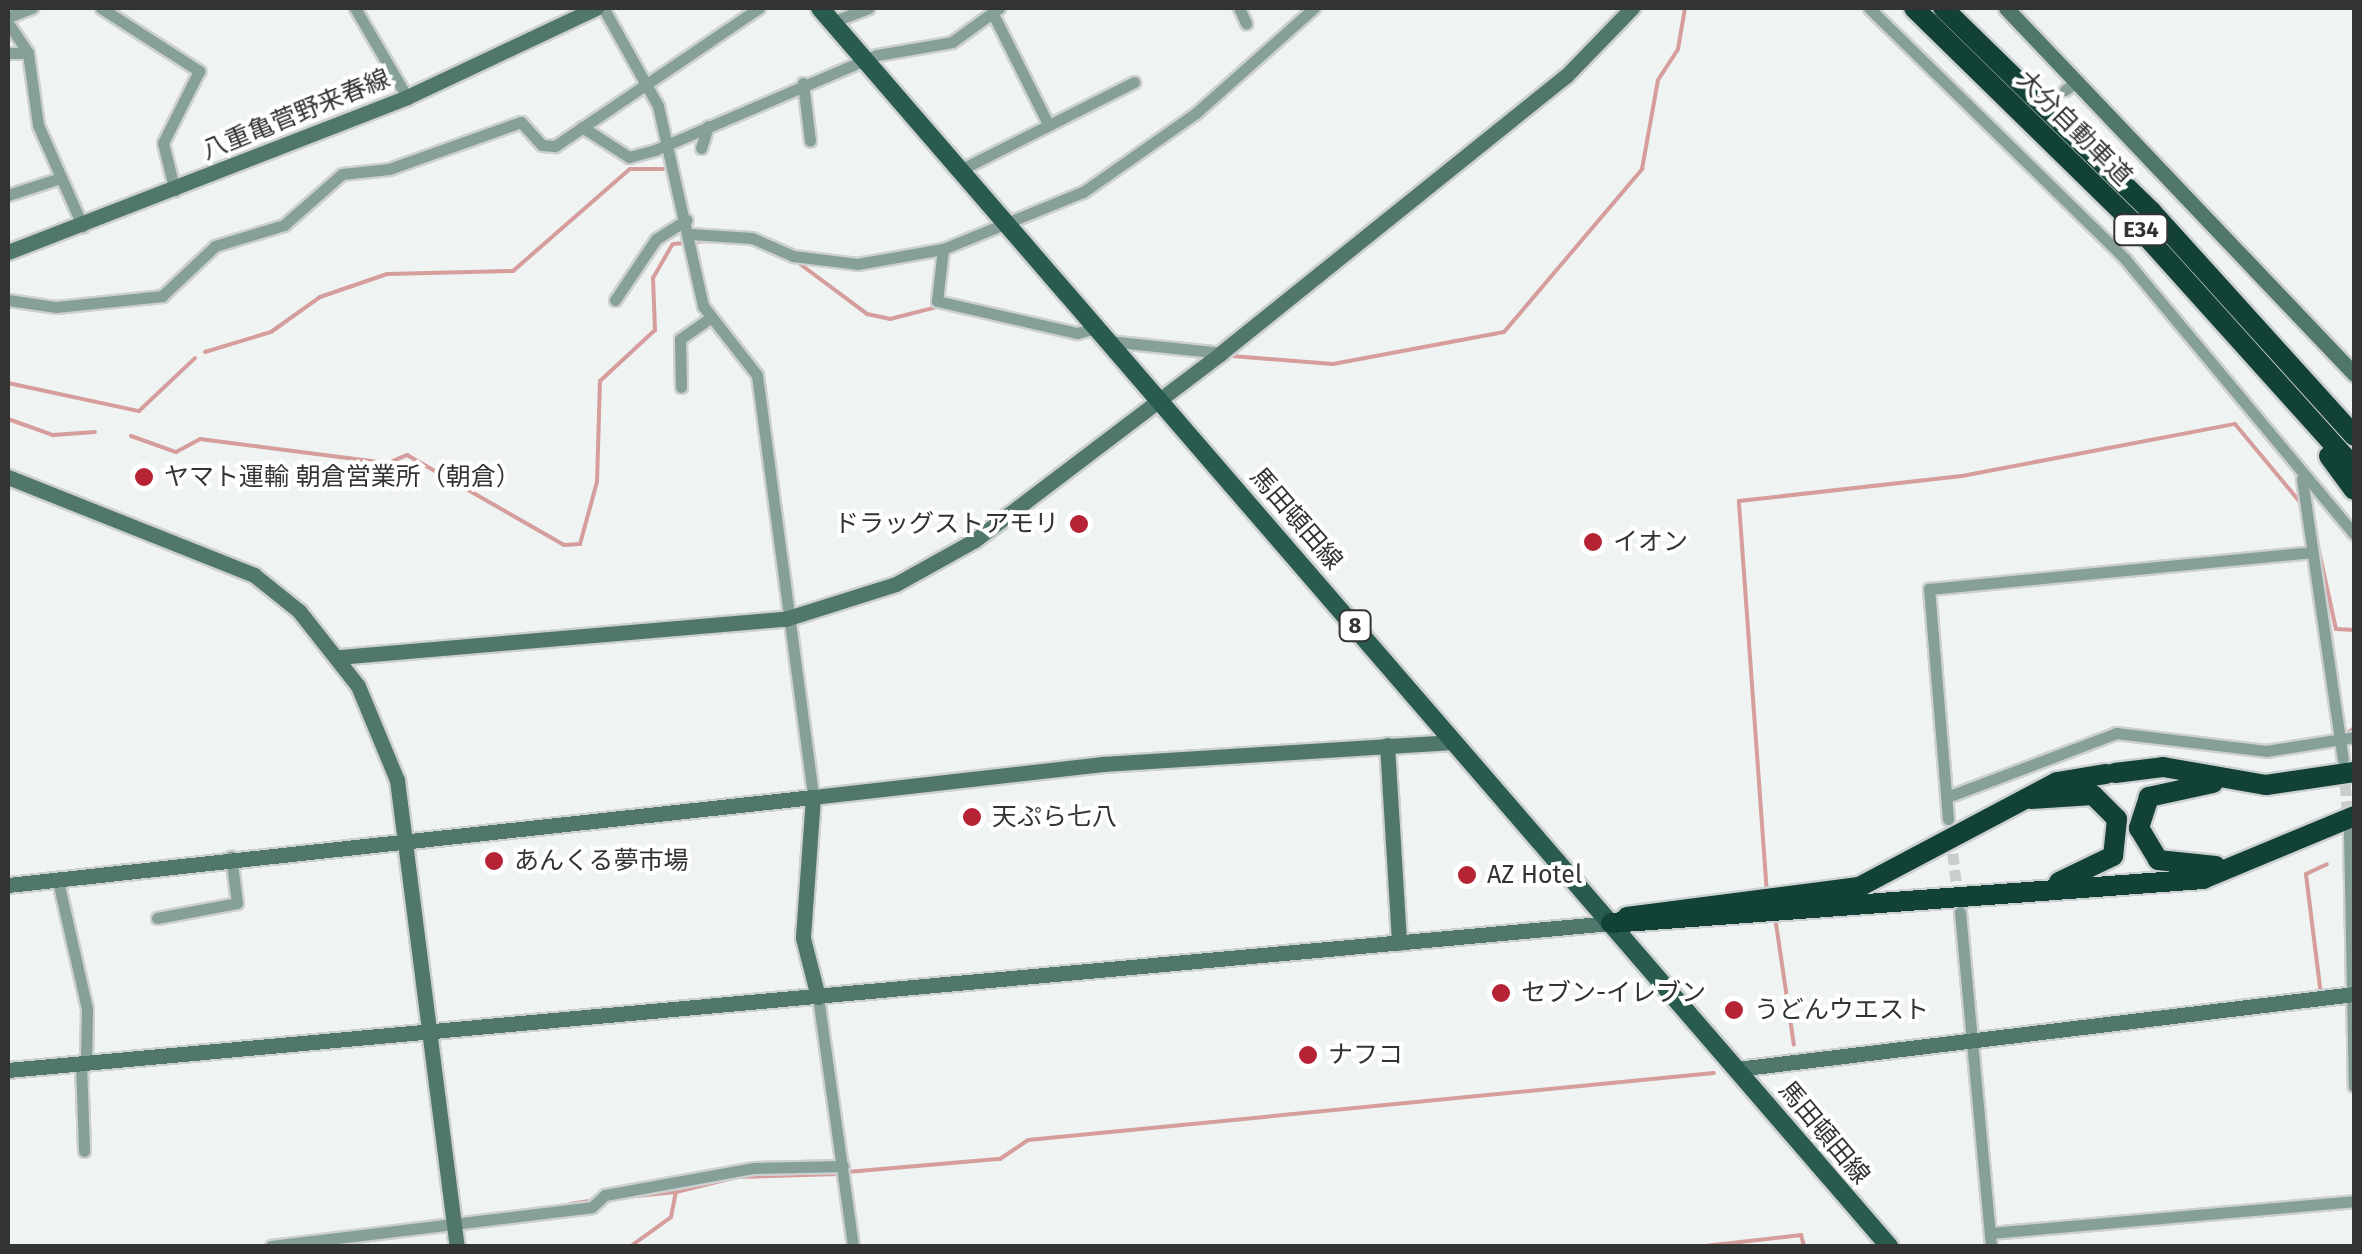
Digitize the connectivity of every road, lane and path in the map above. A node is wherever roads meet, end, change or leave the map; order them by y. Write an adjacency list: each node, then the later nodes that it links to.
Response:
1 (32, 8): 16 (street)
2 (101, 8): 35 (street)
3 (355, 8): 24 (street)
4 (758, 8): 21 (street)
5 (868, 8): 15 (street)
6 (1240, 8): 17 (street)
7 (1314, 8): 37 (street)
8 (1632, 8): 48 (street)
9 (1869, 8): 26 (street)
10 (1914, 8): 39 (highway, 大分自動車道 / E34)
11 (1942, 8): 52 (highway, 大分自動車道 / E34)
12 (2006, 8): 49 (street)
13 (600, 10): 21 (street); 24 (street, 八重亀菅野来春線)
14 (997, 12): 20 (street); 27 (street)
15 (826, 14): 20 (main road, 馬田頓田線 / 8)
16 (8, 20): 19 (street)
17 (1246, 23)
18 (8, 53): 19 (street)
19 (28, 54): 34 (street)
20 (864, 60): 23 (street); 33 (main road, 馬田頓田線 / 8)
21 (645, 77): 29 (street); 31 (street)
22 (1134, 82): 27 (street)
23 (803, 84): 28 (street); 30 (street)
24 (407, 97): 35 (street, 八重亀菅野来春線)
25 (2004, 111): 26 (street)
26 (1989, 116): 56 (street)
27 (1048, 124): 33 (street)
28 (708, 126): 31 (street); 32 (street)
29 (582, 128): 31 (street); 44 (street)
30 (810, 142)
31 (663, 146): 38 (street)
32 (702, 148)
33 (960, 170): 37 (main road, 馬田頓田線 / 8)
34 (60, 178): 36 (street); 40 (street)
35 (175, 191): 40 (street, 八重亀菅野来春線)
36 (8, 195)
37 (1002, 218): 42 (street); 47 (main road, 馬田頓田線 / 8)
38 (687, 220): 41 (street); 45 (street)
39 (2137, 226): 53 (highway, 大分自動車道 / E34); 55 (highway)
40 (83, 228): 43 (street, 八重亀菅野来春線)
41 (692, 238): 42 (street); 46 (street)
42 (943, 249): 47 (street)
43 (8, 252)
44 (8, 300)
45 (615, 300)
46 (709, 319): 50 (street); 59 (street)
47 (1103, 334): 48 (street); 51 (main road, 馬田頓田線 / 8)
48 (1222, 353): 51 (street)
49 (2354, 374)
50 (681, 387)
51 (1156, 396): 59 (street); 62 (main road, 馬田頓田線 / 8)
52 (2354, 436)
53 (2354, 467)
54 (8, 477): 60 (street)
55 (2354, 490)
56 (2301, 493): 57 (street); 58 (street)
57 (2354, 534)
58 (2310, 552): 61 (street); 67 (street)
59 (786, 618): 60 (street); 66 (street)
60 (339, 656): 71 (street)
61 (2349, 740): 64 (street); 67 (street)
62 (1453, 742): 63 (street); 80 (main road, 馬田頓田線 / 8)
63 (1388, 745): 66 (street); 81 (street)
64 (2349, 766): 65 (highway)
65 (2229, 781): 68 (highway); 74 (highway)
66 (813, 797): 71 (street); 83 (street)
67 (1947, 797): 69 (street)
68 (2019, 800): 77 (highway); 80 (highway)
69 (1948, 819)
70 (2352, 824): 72 (street); 74 (highway)
71 (406, 838): 73 (street); 84 (street)
72 (2351, 852): 82 (street)
73 (230, 856): 75 (street); 79 (street)
74 (2238, 865): 77 (highway)
75 (58, 882): 76 (street); 86 (street)
76 (8, 885)
77 (2036, 890): 80 (highway)
78 (1960, 912): 85 (street)
79 (157, 918)
80 (1611, 924): 81 (street); 87 (main road, 馬田頓田線 / 8)
81 (1399, 944): 83 (street)
82 (2351, 994): 85 (street); 89 (street)
83 (818, 997): 84 (street); 91 (street)
84 (431, 1032): 86 (street); 93 (street)
85 (1974, 1035): 87 (street); 94 (street)
86 (84, 1063): 88 (street); 90 (street)
87 (1738, 1069): 98 (main road, 馬田頓田線 / 8)
88 (8, 1070)
89 (2354, 1086)
90 (84, 1150)
91 (844, 1171): 93 (street); 97 (street)
92 (2354, 1201): 94 (street)
93 (454, 1226): 95 (street); 96 (street)
94 (1990, 1232): 99 (street)
95 (271, 1246)
96 (457, 1246)
97 (853, 1246)
98 (1888, 1246)
99 (1991, 1246)

